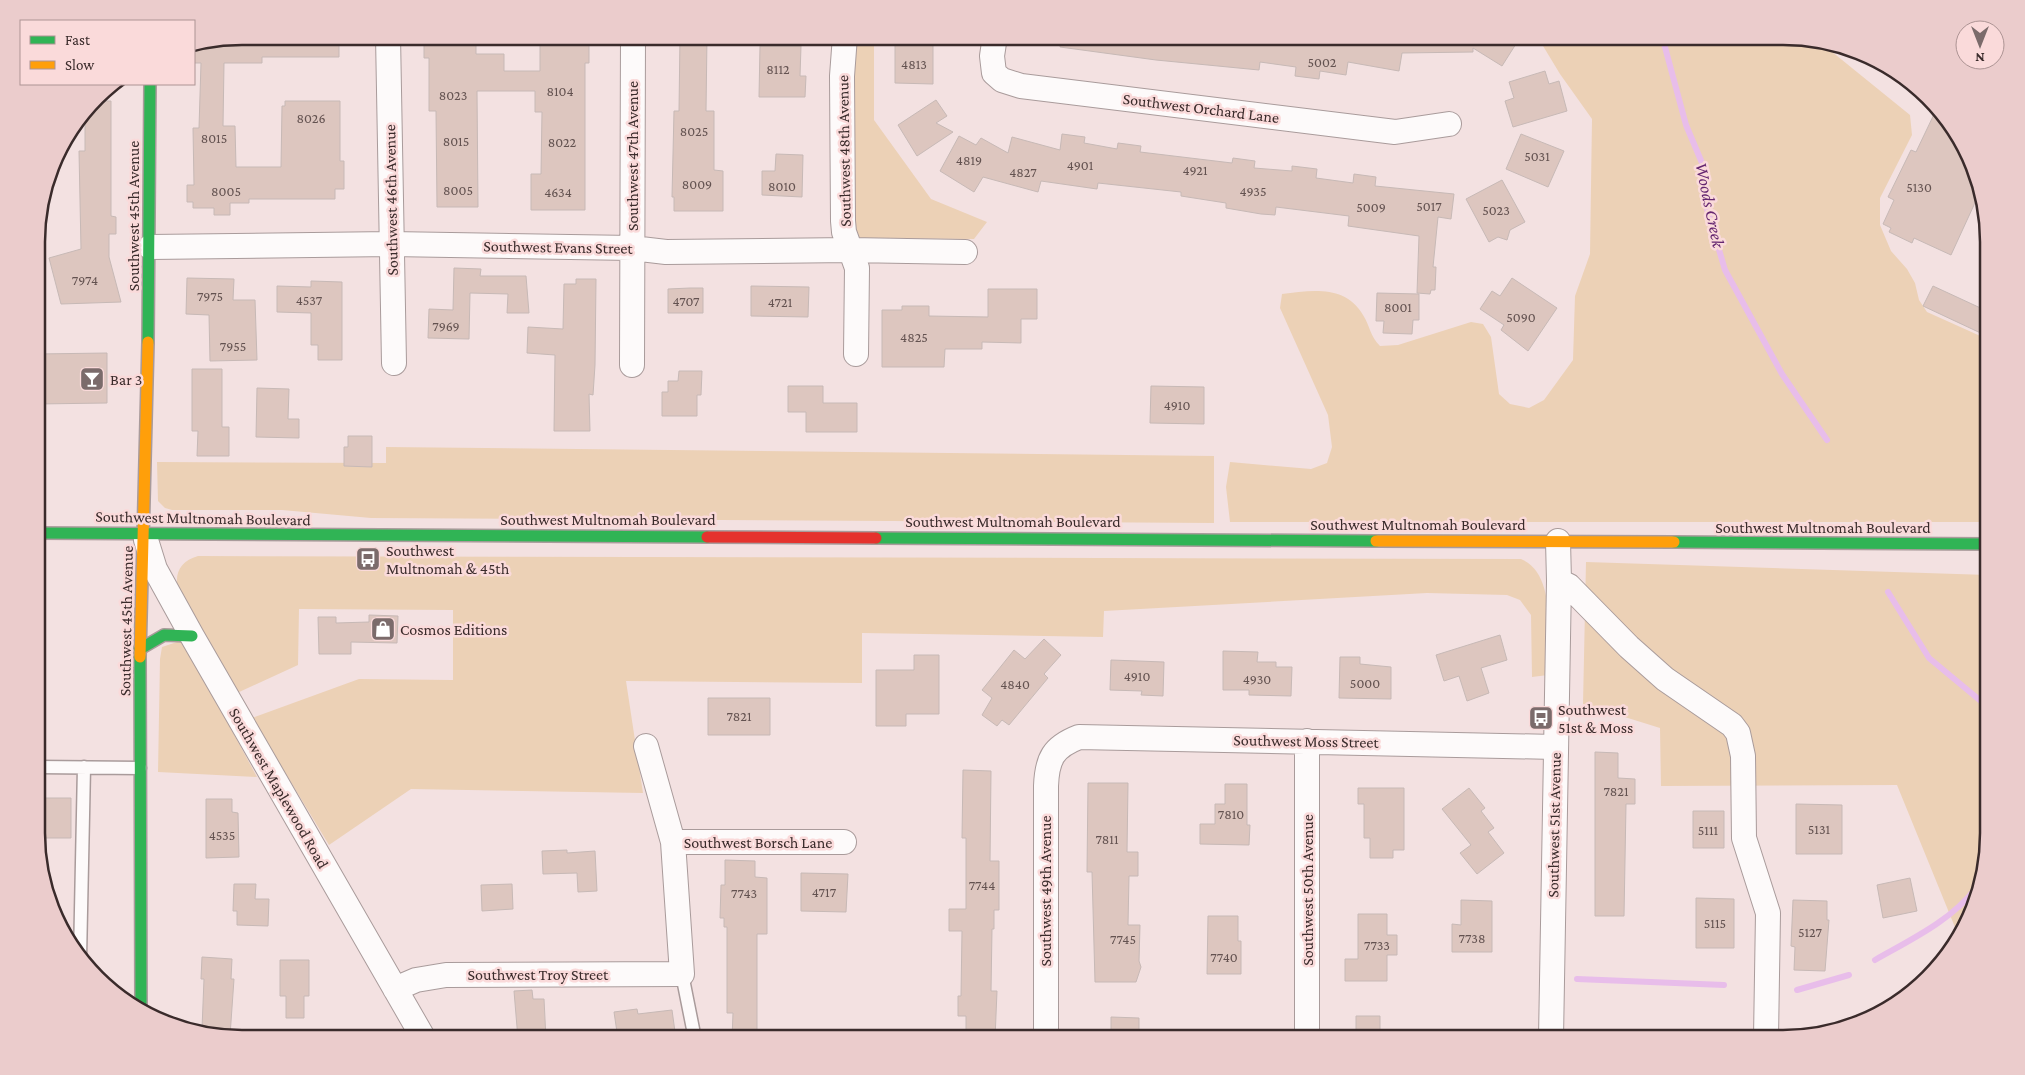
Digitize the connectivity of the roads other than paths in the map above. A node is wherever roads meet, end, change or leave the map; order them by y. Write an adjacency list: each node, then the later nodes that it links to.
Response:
1 (388, 45): 7 (street, Southwest 46th Avenue)
2 (633, 45): 9 (street, Southwest 47th Avenue)
3 (844, 45): 10 (street, Southwest 48th Avenue)
4 (994, 45): 6 (street, Southwest Orchard Lane)
5 (150, 85): 8 (main road, Southwest 45th Avenue)
6 (1449, 124)
7 (391, 244): 8 (street, Southwest Evans Street); 9 (street, Southwest Evans Street); 13 (street, Southwest 46th Avenue)
8 (150, 246): 16 (main road, Southwest 45th Avenue)
9 (632, 248): 10 (street, Southwest Evans Street); 14 (street, Southwest 47th Avenue)
10 (850, 250): 11 (street, Southwest Evans Street); 12 (street, Southwest 48th Avenue)
11 (965, 252)
12 (856, 354)
13 (394, 363)
14 (632, 365)
15 (45, 532): 16 (main road, Southwest Multnomah Boulevard)
16 (144, 533): 17 (main road, Southwest Multnomah Boulevard); 20 (street, Southwest Maplewood Road); 21 (main road, Southwest 45th Avenue)
17 (1558, 541): 18 (main road, Southwest Multnomah Boulevard); 19 (street, Southwest 51st Avenue)
18 (1980, 544)
19 (1559, 582): 25 (street, Southwest 51st Avenue); 40 (street)
20 (192, 636): 21 (main road); 33 (street, Southwest Maplewood Road)
21 (140, 649): 28 (main road, Southwest 45th Avenue)
22 (1307, 741): 24 (street, Southwest Moss Street); 25 (street, Southwest Moss Street); 38 (street, Southwest 50th Avenue)
23 (646, 746): 29 (street)
24 (1059, 746): 37 (street, Southwest 49th Avenue)
25 (1555, 747): 39 (street, Southwest 51st Avenue)
26 (45, 767): 27 (lane)
27 (84, 767): 28 (lane); 31 (lane)
28 (140, 768): 34 (main road, Southwest 45th Avenue)
29 (673, 842): 30 (street, Southwest Borsch Lane); 32 (street)
30 (844, 842)
31 (80, 945)
32 (682, 974): 33 (street, Southwest Troy Street); 36 (lane)
33 (395, 989): 35 (street, Southwest Maplewood Road)
34 (141, 1003)
35 (419, 1030)
36 (693, 1030)
37 (1046, 1030)
38 (1307, 1030)
39 (1551, 1030)
40 (1766, 1030)

